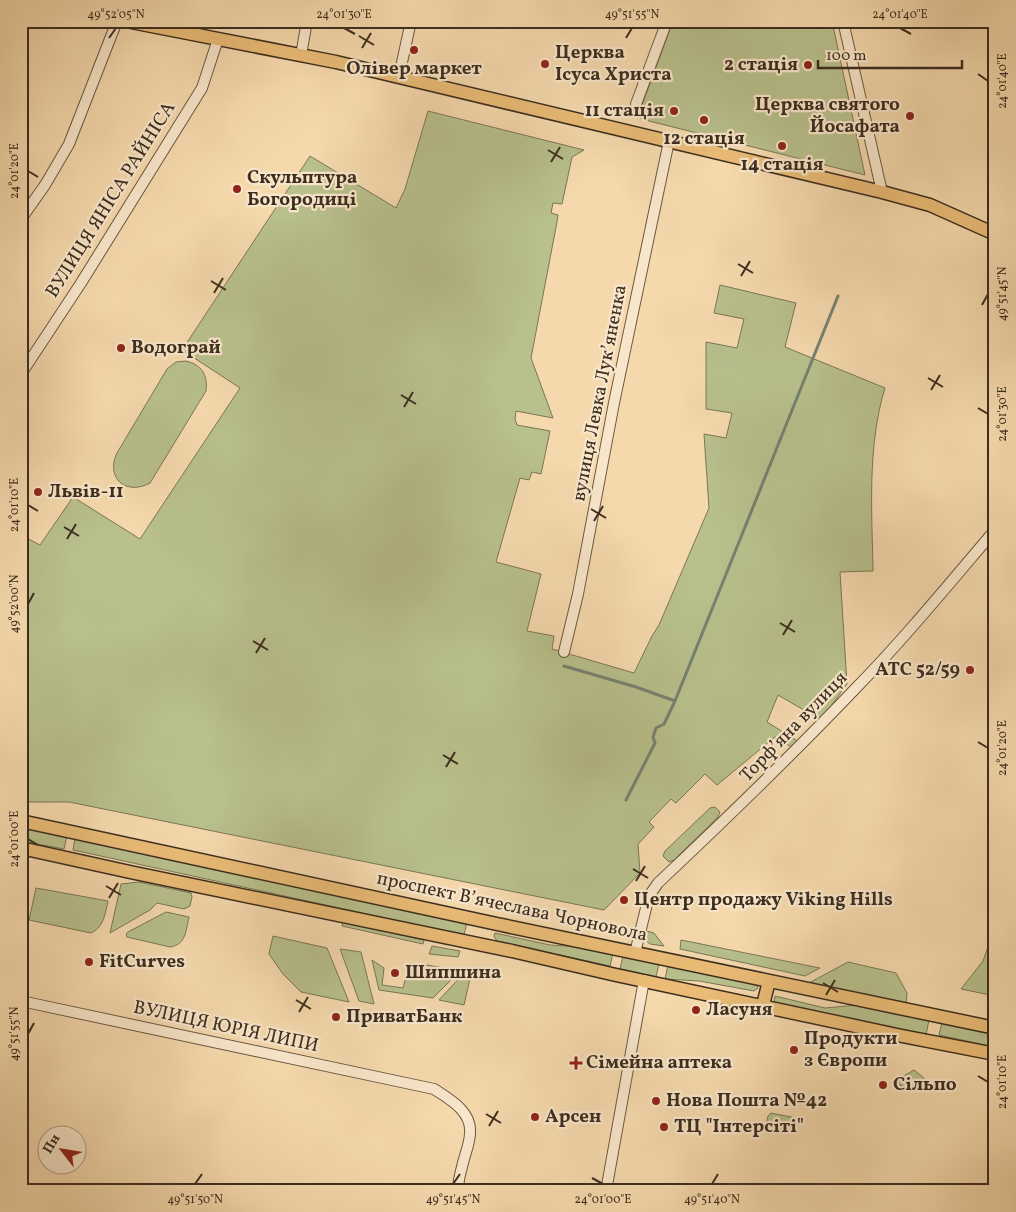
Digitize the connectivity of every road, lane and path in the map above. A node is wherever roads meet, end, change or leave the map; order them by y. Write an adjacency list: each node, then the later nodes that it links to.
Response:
1 (117, 21): 13 (street)
2 (126, 21): 7 (main road)
3 (307, 21): 8 (street)
4 (411, 21): 9 (street)
5 (667, 21): 10 (street)
6 (844, 21): 12 (street)
7 (218, 39): 8 (main road); 15 (street, ВУЛИЦЯ ЯНІСА РАЙНІСА)
8 (301, 55): 9 (main road)
9 (399, 76): 11 (main road)
10 (636, 104)
11 (669, 141): 12 (main road); 17 (street, вулиця Левка Лукʼяненка)
12 (882, 192): 14 (main road)
13 (21, 219)
14 (995, 234)
15 (21, 374)
16 (995, 530): 22 (street, Торфʼяна вулиця)
17 (564, 652)
18 (21, 821): 20 (main road, проспект Вʼячеслава Чорновола)
19 (21, 848): 21 (main road)
20 (497, 924): 21 (main road); 22 (main road, проспект Вʼячеслава Чорновола)
21 (490, 946): 23 (main road)
22 (635, 953): 24 (main road, проспект Вʼячеслава Чорновола)
23 (644, 980): 26 (main road); 30 (street)
24 (769, 981): 26 (main road); 27 (main road, проспект Вʼячеслава Чорновола)
25 (21, 1001): 29 (street, ВУЛИЦЯ ЮРІЯ ЛИПИ)
26 (763, 1006): 28 (main road)
27 (995, 1028)
28 (995, 1054)
29 (459, 1191)
30 (606, 1191)

